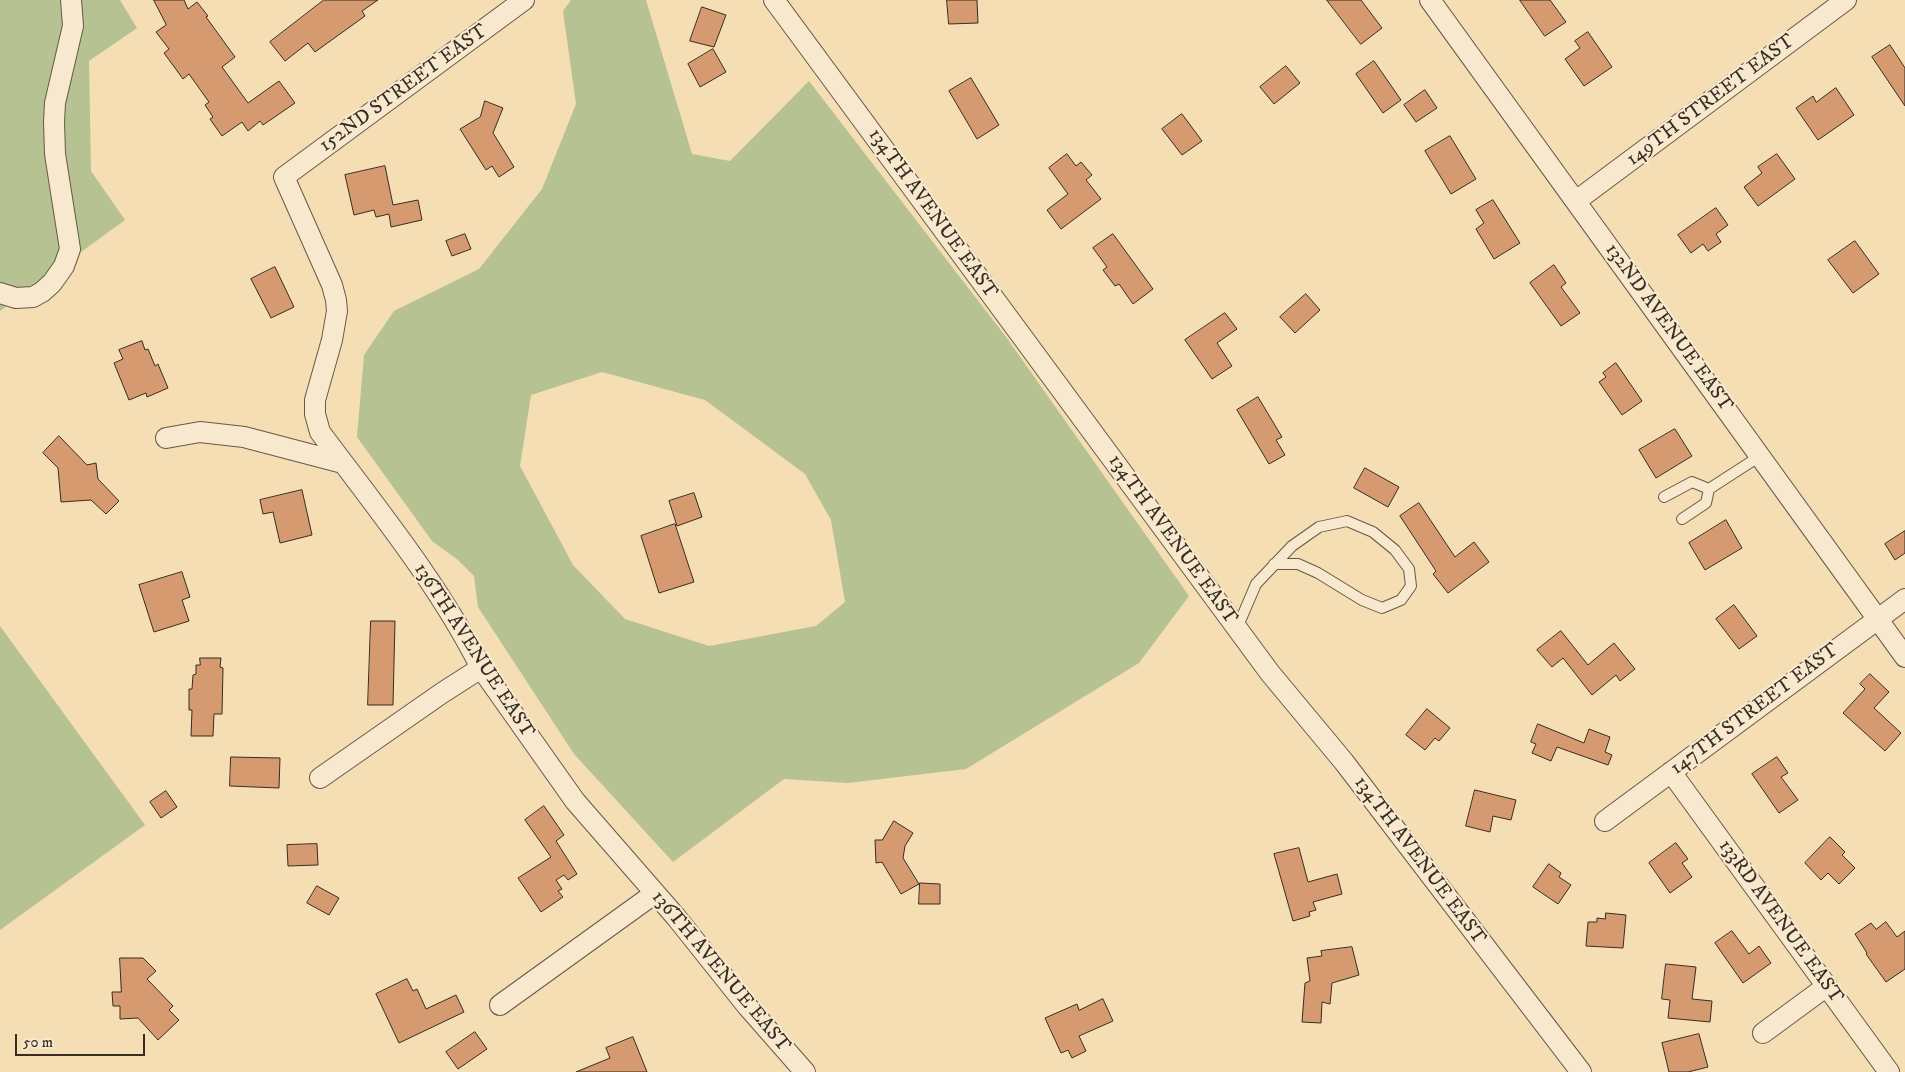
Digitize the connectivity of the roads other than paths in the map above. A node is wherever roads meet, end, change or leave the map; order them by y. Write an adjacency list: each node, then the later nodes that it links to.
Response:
1 (71, 0): 8 (street)
2 (524, 0): 6 (street, 152ND STREET EAST)
3 (774, 0): 18 (street, 134TH AVENUE EAST)
4 (1430, 0): 7 (street, 132ND AVENUE EAST)
5 (1846, 0): 7 (street, 149TH STREET EAST)
6 (284, 177): 11 (street, 136TH AVENUE EAST)
7 (1576, 201): 10 (street, 132ND AVENUE EAST)
8 (0, 293)
9 (166, 438): 11 (street)
10 (1760, 456): 12 (lane); 17 (street, 132ND AVENUE EAST)
11 (343, 463): 20 (street, 136TH AVENUE EAST)
12 (1709, 488): 13 (lane); 14 (lane)
13 (1664, 497)
14 (1682, 519)
15 (1274, 564): 15 (lane); 18 (lane)
16 (1905, 599): 17 (street, 147TH STREET EAST)
17 (1878, 619): 19 (street, 132ND AVENUE EAST); 21 (street, 147TH STREET EAST)
18 (1236, 627): 29 (street, 134TH AVENUE EAST)
19 (1905, 657)
20 (481, 668): 22 (street); 24 (street, 136TH AVENUE EAST)
21 (1671, 772): 23 (street, 147TH STREET EAST); 25 (street, 133RD AVENUE EAST)
22 (320, 778)
23 (1605, 821)
24 (654, 894): 26 (street); 28 (street, 136TH AVENUE EAST)
25 (1826, 986): 27 (street); 30 (street, 133RD AVENUE EAST)
26 (500, 1005)
27 (1763, 1033)
28 (805, 1072)
29 (1581, 1072)
30 (1889, 1072)

